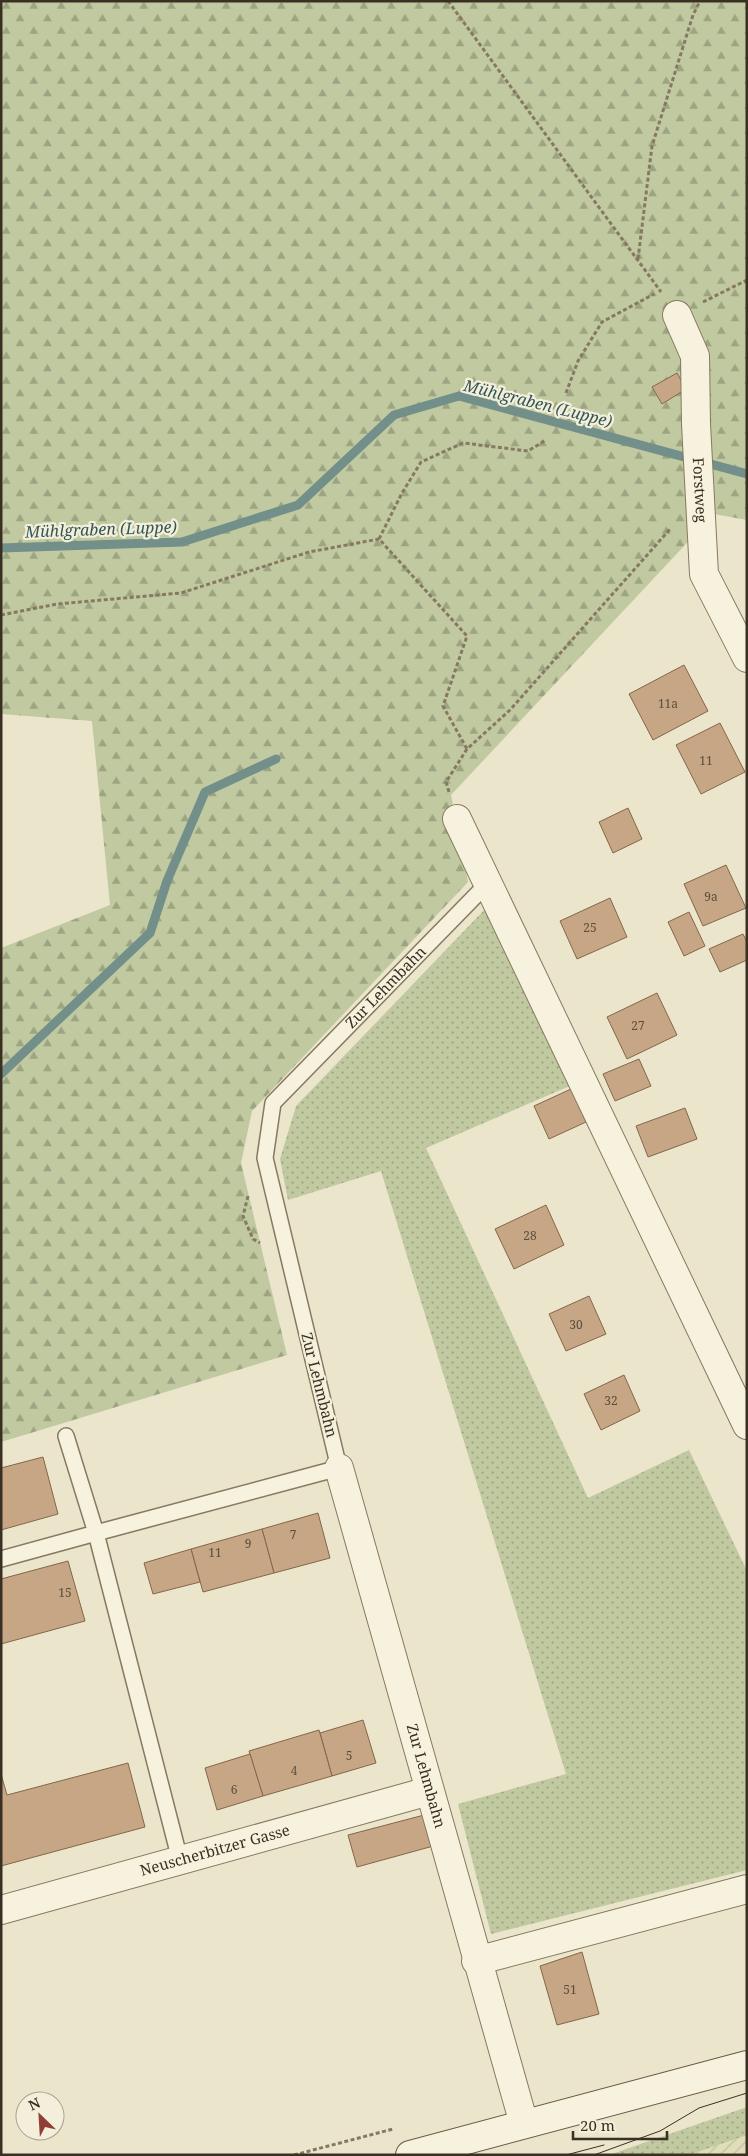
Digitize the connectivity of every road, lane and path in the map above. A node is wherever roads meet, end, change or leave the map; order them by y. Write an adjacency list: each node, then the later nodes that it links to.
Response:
1 (448, 1): 3 (path)
2 (700, 1): 3 (path)
3 (638, 260): 5 (path)
4 (747, 280): 6 (path)
5 (660, 291): 6 (path); 7 (path)
6 (677, 315): 9 (street, Forstweg)
7 (566, 393)
8 (546, 440): 10 (path)
9 (700, 504): 12 (street, Forstweg); 13 (path)
10 (379, 539): 11 (path); 13 (path)
11 (1, 615)
12 (747, 658)
13 (467, 749): 14 (path)
14 (457, 819): 15 (street)
15 (488, 883): 16 (street); 18 (lane, Zur Lehmbahn)
16 (747, 1425)
17 (66, 1436): 19 (lane)
18 (340, 1468): 19 (lane); 21 (street, Zur Lehmbahn)
19 (96, 1533): 20 (lane); 22 (lane)
20 (1, 1559)
21 (429, 1791): 22 (street, Neuscherbitzer Gasse); 25 (street, Zur Lehmbahn)
22 (180, 1860): 24 (street, Neuscherbitzer Gasse)
23 (747, 1889): 25 (street)
24 (1, 1910)
25 (476, 1960): 27 (street, Zur Lehmbahn)
26 (747, 2065): 27 (street)
27 (524, 2124): 28 (street)
28 (410, 2155)

